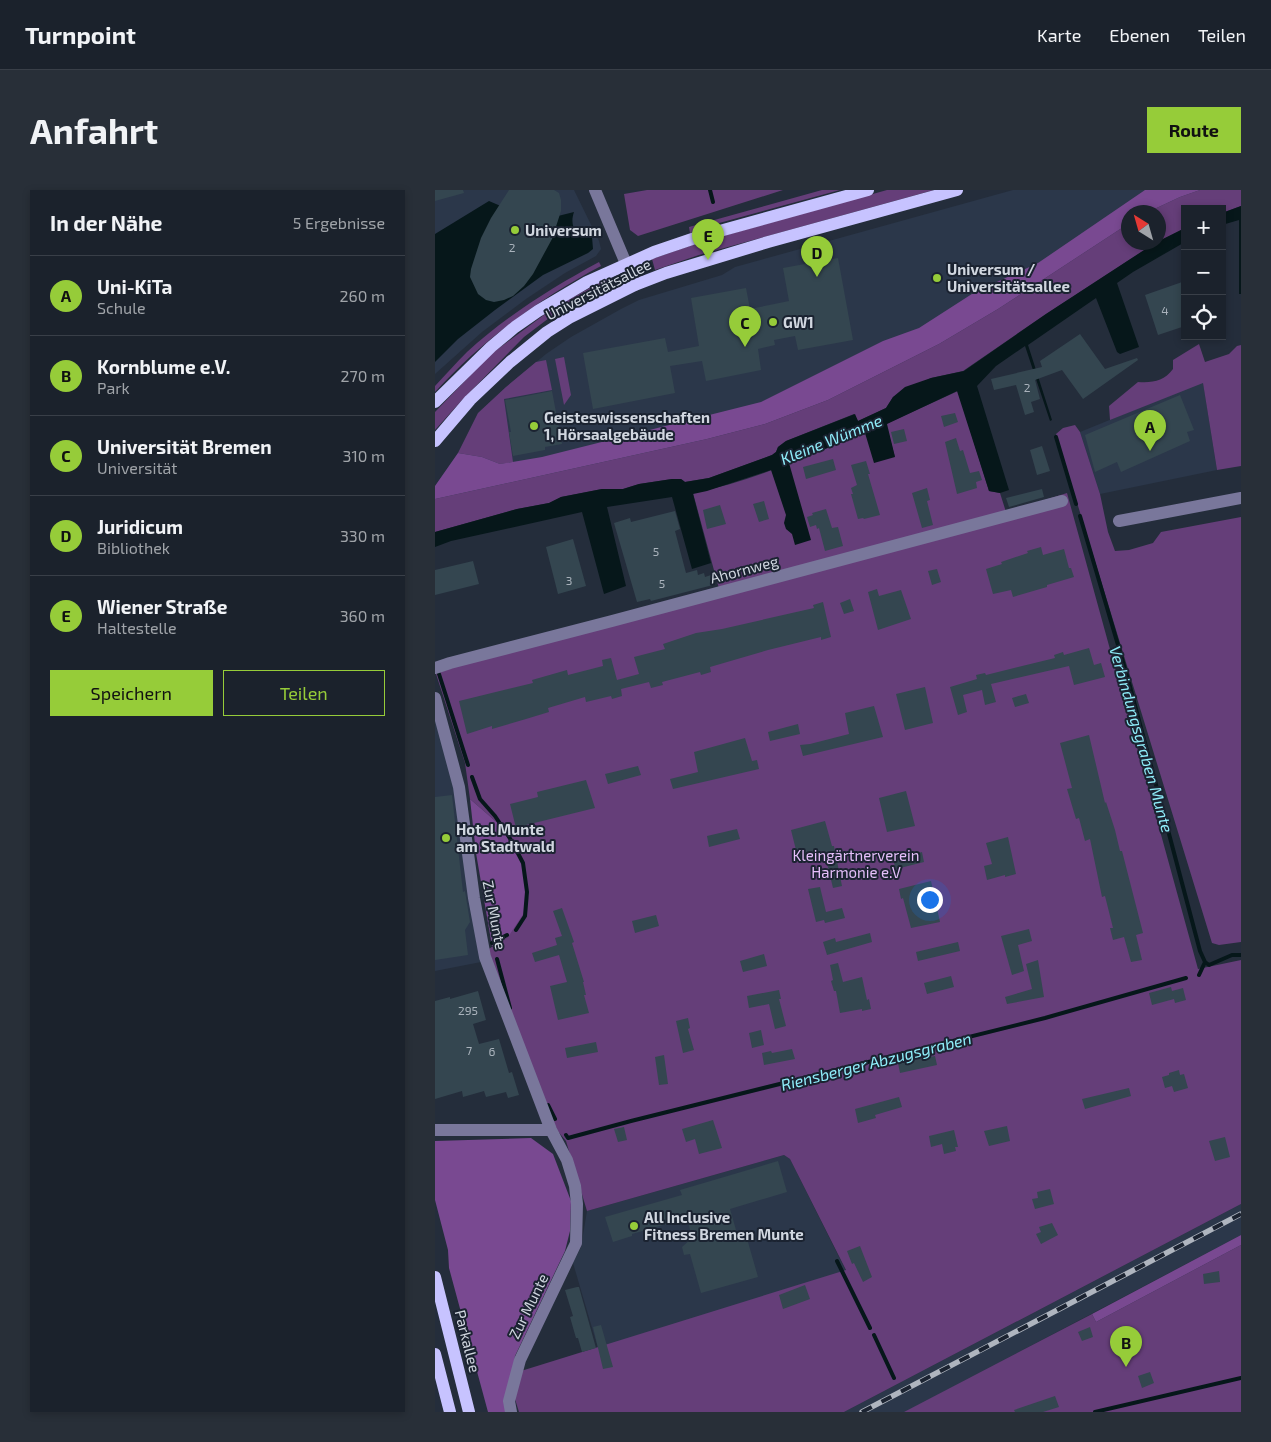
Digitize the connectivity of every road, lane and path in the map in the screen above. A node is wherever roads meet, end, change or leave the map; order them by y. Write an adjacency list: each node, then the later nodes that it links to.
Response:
1 (595, 190): 4 (street)
2 (868, 190): 4 (main road, Universitätsallee)
3 (957, 190): 5 (main road, Universitätsallee)
4 (626, 263): 5 (street); 6 (main road, Universitätsallee)
5 (635, 284): 7 (main road, Universitätsallee)
6 (435, 402)
7 (435, 441)
8 (1241, 498): 10 (street)
9 (1061, 501): 11 (street, Ahornweg)
10 (1119, 521)
11 (435, 668)
12 (435, 698): 14 (street, Zur Munte)
13 (435, 1130): 14 (street)
14 (551, 1130): 19 (street, Zur Munte)
15 (435, 1277): 18 (main road, Parkallee)
16 (435, 1354): 17 (main road)
17 (450, 1412)
18 (469, 1412)
19 (511, 1412)

